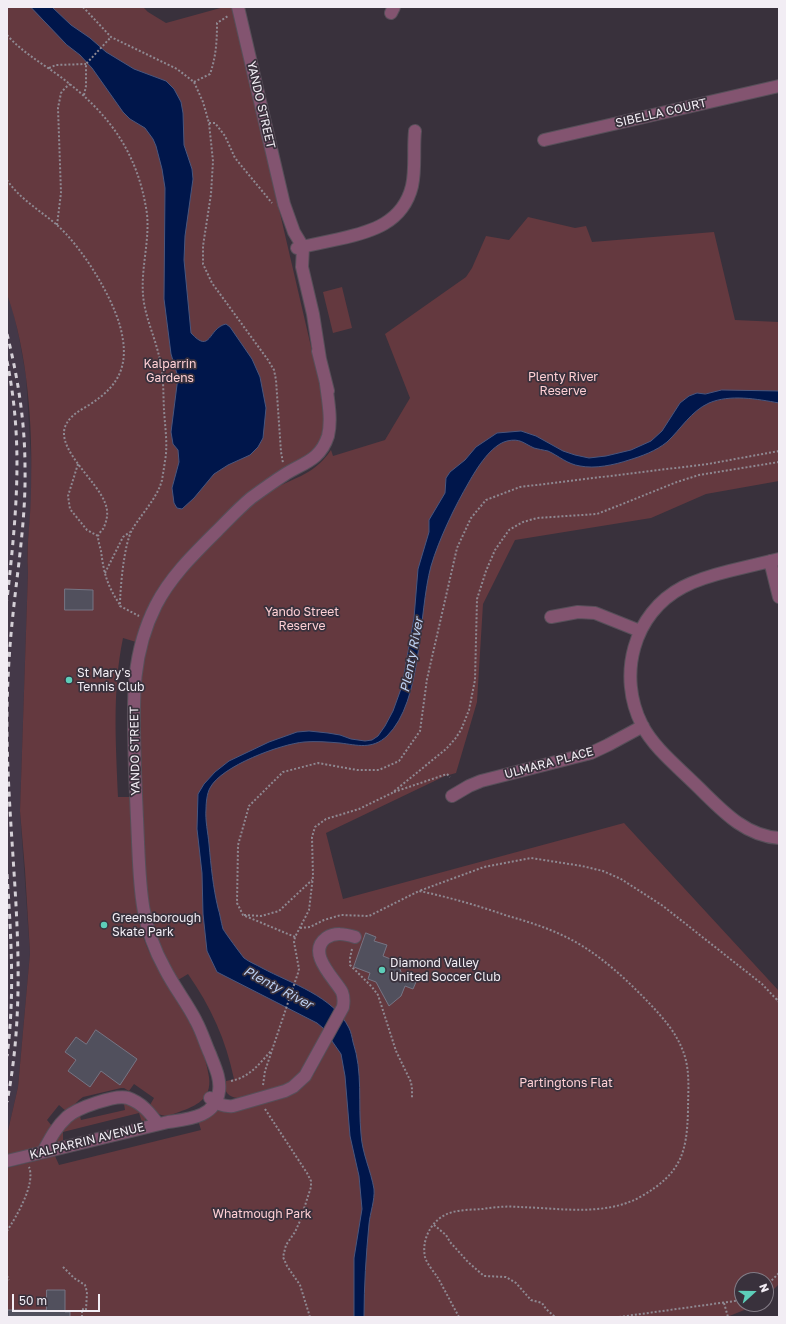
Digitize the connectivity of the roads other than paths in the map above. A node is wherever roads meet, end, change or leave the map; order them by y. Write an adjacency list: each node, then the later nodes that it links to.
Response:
1 (238, 8): 5 (street, YANDO STREET)
2 (779, 86): 4 (street, SIBELLA COURT)
3 (415, 131): 5 (street)
4 (544, 140)
5 (299, 248): 6 (street, YANDO STREET)
6 (326, 384): 7 (street, YANDO STREET); 7 (street, YANDO STREET)
7 (268, 487): 16 (street, YANDO STREET)
8 (774, 560): 9 (street); 11 (street)
9 (779, 597)
10 (551, 617): 11 (street)
11 (640, 631): 12 (street)
12 (643, 726): 13 (street, ULMARA PLACE); 14 (street)
13 (452, 796)
14 (779, 838)
15 (355, 937): 16 (street)
16 (216, 1095): 17 (street, KALPARRIN AVENUE)
17 (163, 1123): 18 (street, KALPARRIN AVENUE); 18 (street)
18 (43, 1152): 19 (street, KALPARRIN AVENUE)
19 (7, 1161)

